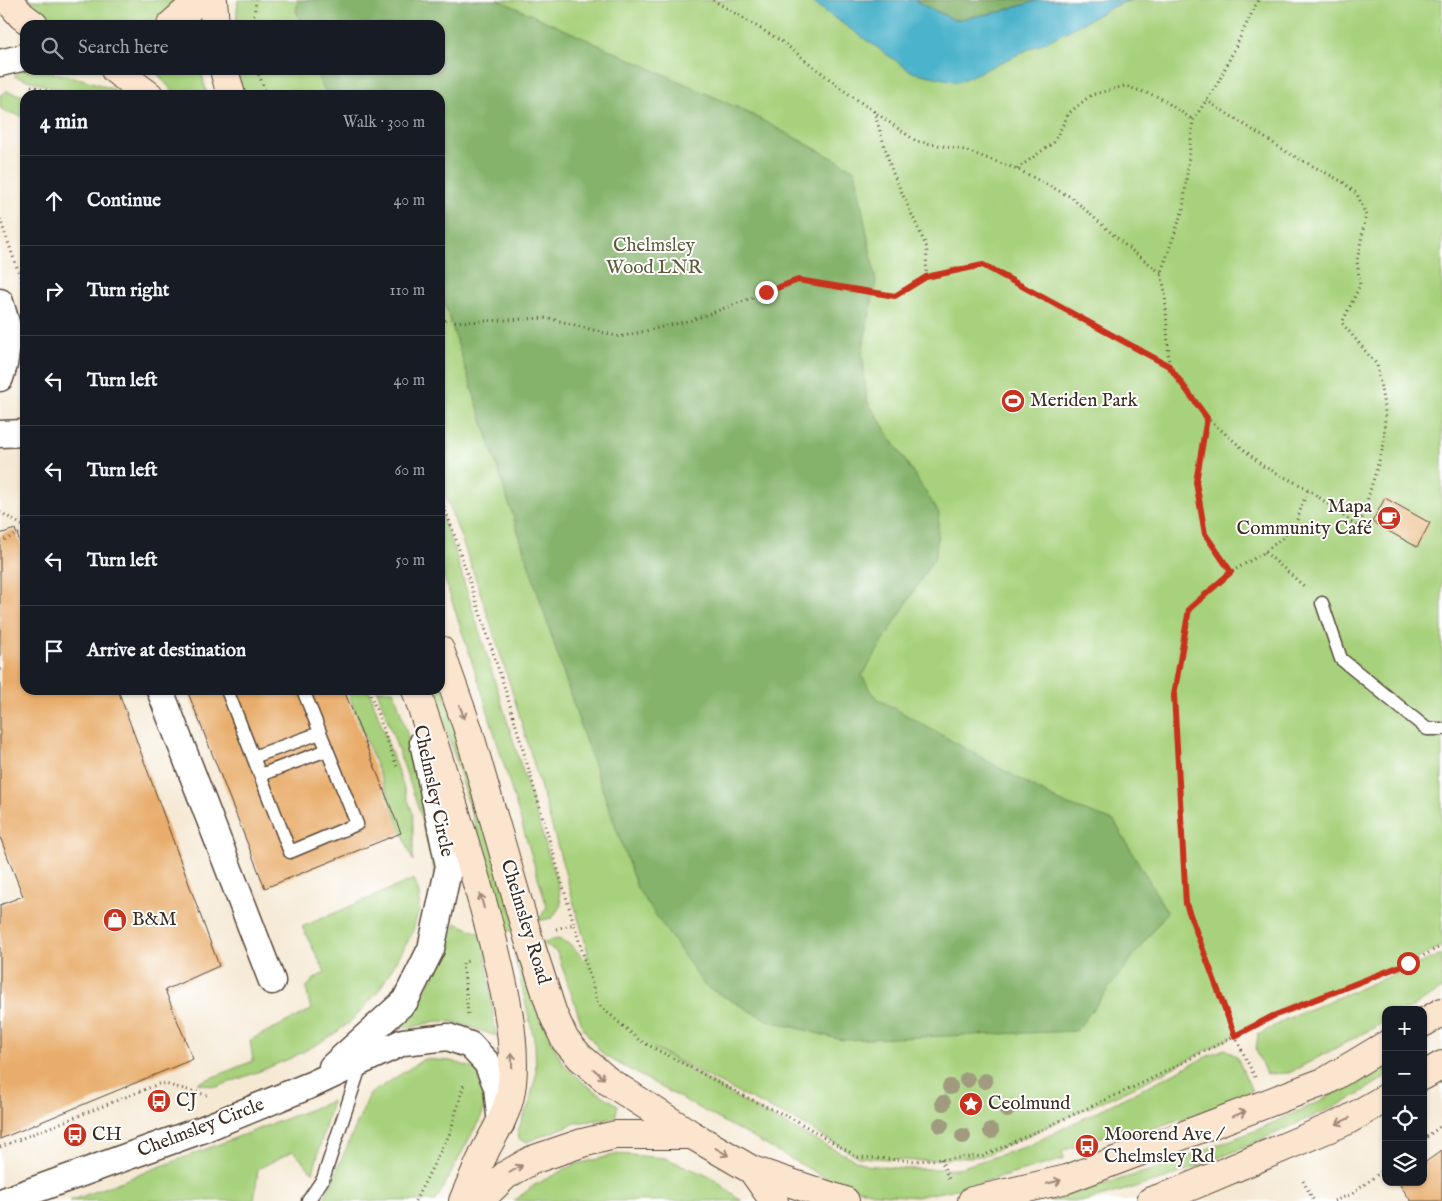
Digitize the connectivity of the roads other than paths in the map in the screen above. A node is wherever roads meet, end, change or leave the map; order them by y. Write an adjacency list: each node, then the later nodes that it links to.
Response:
1 (8, 0): 4 (street)
2 (194, 0): 5 (street)
3 (214, 0): 6 (street)
4 (27, 20)
5 (177, 20)
6 (216, 20)
7 (20, 58): 8 (street)
8 (0, 62)
9 (122, 75): 11 (street)
10 (226, 75): 12 (street)
11 (142, 90)
12 (230, 90)
13 (0, 302): 14 (street)
14 (0, 378)
15 (20, 433): 16 (street)
16 (0, 434)
17 (1322, 603): 26 (lane)
18 (445, 664): 41 (street, Chelmsley Road, one-way to 41)
19 (162, 695): 31 (street)
20 (232, 695): 28 (lane)
21 (232, 695): 29 (lane)
22 (308, 695): 27 (lane)
23 (308, 695): 30 (lane)
24 (413, 695): 38 (street, Chelmsley Circle)
25 (418, 695): 40 (street, Chelmsley Road, one-way to 25)
26 (1442, 729)
27 (322, 734): 28 (lane); 29 (lane)
28 (328, 750): 30 (lane); 30 (lane)
29 (257, 757): 30 (lane)
30 (265, 775)
31 (272, 981)
32 (1442, 1012): 33 (street)
33 (1427, 1021)
34 (1382, 1047): 49 (street, one-way to 34)
35 (362, 1061): 38 (street, Chelmsley Circle); 40 (street, Chelmsley Circle); 44 (lane)
36 (1442, 1065): 37 (street)
37 (1427, 1074)
38 (312, 1084): 43 (street, Chelmsley Circle)
39 (1382, 1100): 50 (street, one-way to 50)
40 (501, 1125): 45 (street, Chelmsley Road)
41 (692, 1135): 42 (street, Chelmsley Road, one-way to 42); 46 (street, one-way to 41)
42 (752, 1170): 47 (street); 48 (street)
43 (4, 1201)
44 (308, 1201)
45 (462, 1201)
46 (479, 1201)
47 (774, 1201)
48 (845, 1201)
49 (972, 1201)
50 (1151, 1201)

